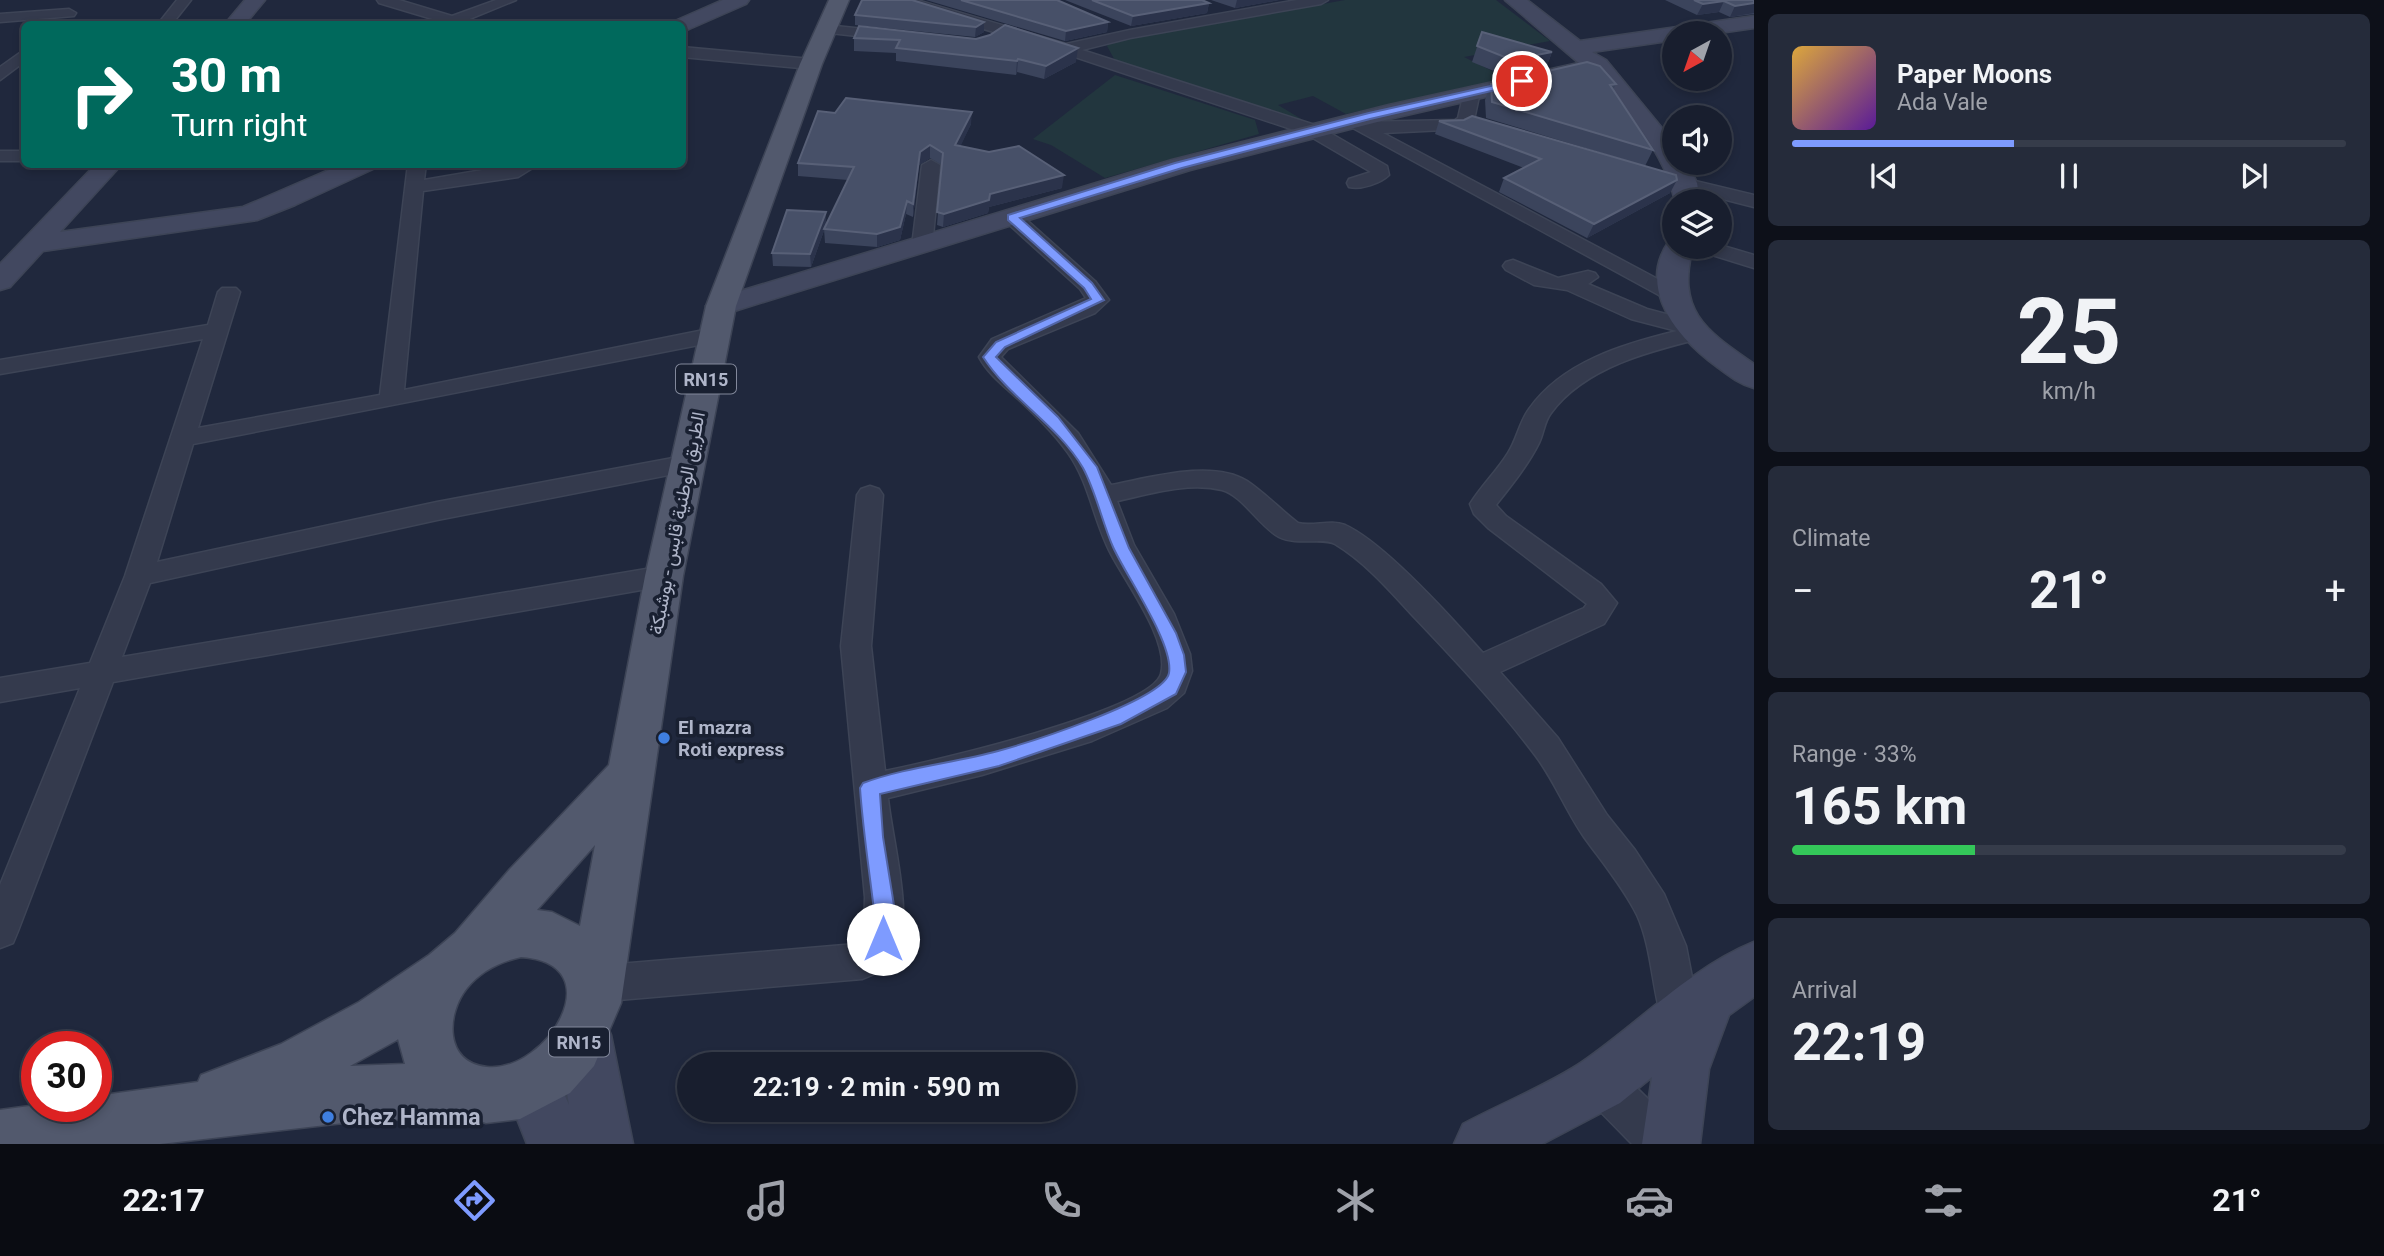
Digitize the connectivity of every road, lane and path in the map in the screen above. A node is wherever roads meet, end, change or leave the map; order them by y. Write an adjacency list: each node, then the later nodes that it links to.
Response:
1 (82, 0): 15 (street)
2 (184, 0): 16 (street)
3 (256, 0): 17 (street)
4 (384, 0): 18 (street)
5 (509, 0): 19 (street)
6 (736, 0): 20 (street)
7 (902, 0): 23 (street)
8 (1321, 0): 10 (street)
9 (1515, 0): 27 (street)
10 (1296, 2): 13 (street)
11 (1201, 4): 13 (street)
12 (833, 14): 25 (street); 31 (main road, الطريق الوطنية قابس - بوشبكة / RN15)
13 (1236, 16): 24 (street)
14 (0, 18): 15 (street)
15 (64, 19)
16 (167, 21)
17 (241, 21)
18 (448, 21)
19 (459, 21)
20 (686, 23)
21 (1107, 24): 24 (street)
22 (1751, 24): 27 (street)
23 (1002, 30): 26 (street); 28 (street)
24 (1130, 34): 28 (street)
25 (908, 38)
26 (983, 43)
27 (1578, 48): 32 (street)
28 (1087, 49): 36 (street)
29 (686, 52): 31 (street)
30 (21, 58): 33 (street)
31 (811, 64): 63 (main road, الطريق الوطنية قابس - بوشبكة / RN15)
32 (1598, 65): 34 (street); 48 (street)
33 (0, 75)
34 (1472, 92): 35 (street); 35 (street)
35 (1355, 124): 36 (street); 57 (street)
36 (1312, 130): 45 (street); 51 (street)
37 (0, 156): 38 (street)
38 (21, 156)
39 (931, 165): 53 (street)
40 (106, 168): 52 (street)
41 (352, 168): 52 (street)
42 (417, 168): 46 (street)
43 (524, 168): 46 (street)
44 (1639, 173): 47 (street)
45 (1356, 183)
46 (415, 187): 68 (street)
47 (1677, 189)
48 (1685, 189)
49 (1732, 198): 50 (street)
50 (1754, 201)
51 (1012, 217): 53 (street); 72 (street)
52 (37, 244): 59 (street)
53 (922, 246): 63 (street)
54 (1732, 255): 56 (street)
55 (1676, 259): 62 (street)
56 (1754, 262)
57 (1614, 263): 60 (street); 62 (street)
58 (1513, 266): 60 (street)
59 (0, 281)
60 (1572, 285): 65 (street)
61 (229, 292): 64 (street)
62 (1675, 296): 65 (street)
63 (717, 320): 68 (street); 70 (main road, الطريق الوطنية قابس - بوشبكة / RN15)
64 (217, 330): 66 (street); 69 (street)
65 (1692, 330): 67 (street); 75 (street)
66 (0, 367)
67 (1754, 378)
68 (391, 400): 69 (street)
69 (184, 438): 73 (street)
70 (689, 463): 73 (street); 74 (main road, الطريق الوطنية قابس - بوشبكة / RN15)
71 (870, 495): 79 (street)
72 (1100, 496): 75 (street); 79 (street)
73 (139, 576): 76 (street)
74 (664, 576): 76 (street); 78 (main road, الطريق الوطنية قابس - بوشبكة / RN15)
75 (1479, 668): 84 (street)
76 (102, 674): 77 (street); 80 (street)
77 (0, 690)
78 (631, 774): 81 (main road, RN15); 83 (main road, الطريق الوطنية قابس - بوشبكة / RN15)
79 (870, 788): 83 (street)
80 (0, 931)
81 (460, 960): 83 (main road, RN15); 87 (main road, RN15); 88 (main road, RN15)
82 (1754, 967): 84 (street)
83 (591, 1007): 86 (main road, RN15); 91 (street)
84 (1695, 1008): 85 (street); 94 (street)
85 (1600, 1083): 92 (street); 93 (street)
86 (532, 1086): 87 (main road, RN15); 90 (street)
87 (465, 1091): 88 (main road, RN15)
88 (179, 1129): 89 (main road, RN15)
89 (0, 1139)
90 (556, 1144)
91 (604, 1144)
92 (1483, 1144)
93 (1661, 1144)
94 (1671, 1144)

